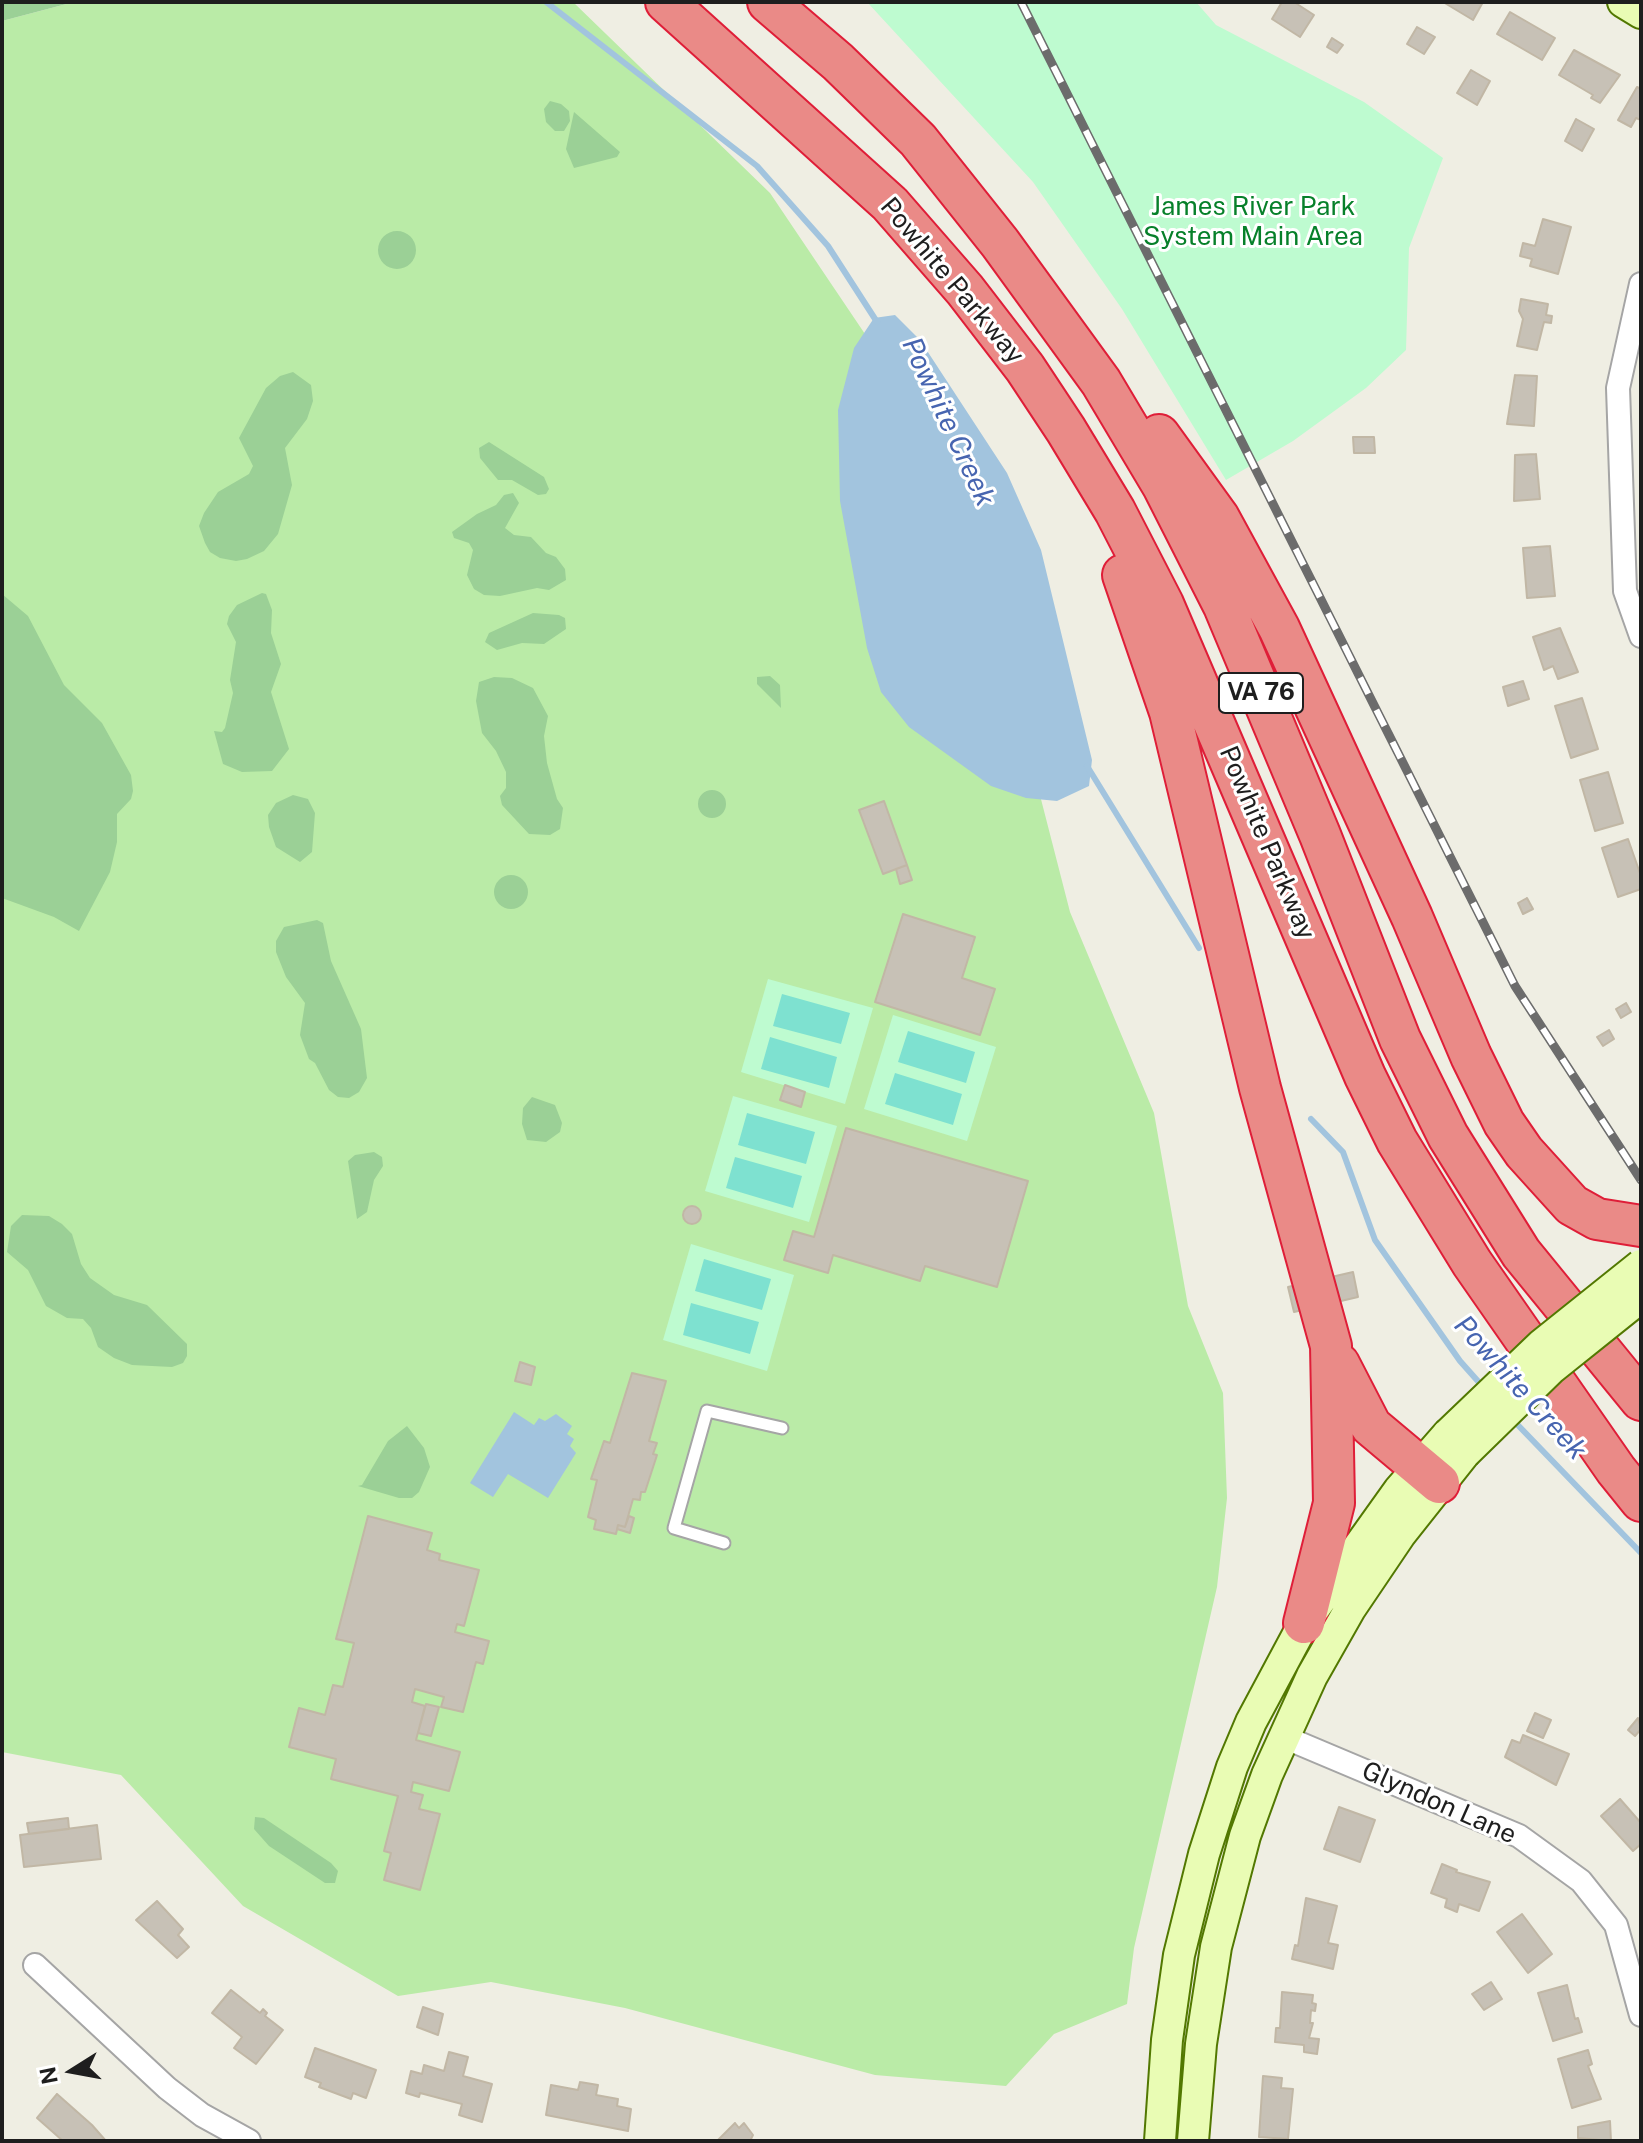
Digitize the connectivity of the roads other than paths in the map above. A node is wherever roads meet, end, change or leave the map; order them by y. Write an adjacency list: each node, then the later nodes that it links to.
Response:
1 (666, 2): 7 (highway, Powhite Parkway / VA 76)
2 (768, 2): 6 (highway, Powhite Parkway / VA 76)
3 (1623, 2): 4 (main road)
4 (1641, 13)
5 (1641, 284): 8 (street)
6 (1067, 333): 9 (highway, Powhite Parkway / VA 76); 10 (highway)
7 (1066, 430): 13 (highway); 15 (highway, Powhite Parkway / VA 76)
8 (1641, 636)
9 (1415, 1073): 14 (highway); 16 (highway, Powhite Parkway / VA 76)
10 (1641, 1226)
11 (1641, 1265): 18 (main road, bridge)
12 (1641, 1297): 18 (main road, bridge)
13 (1331, 1346): 20 (highway); 23 (highway)
14 (1641, 1363)
15 (1559, 1387): 19 (highway, VA 76); 21 (highway, Powhite Parkway / VA 76)
16 (1641, 1400)
17 (782, 1428): 22 (lane)
18 (1457, 1444): 20 (main road)
19 (1641, 1460)
20 (1428, 1475): 23 (main road); 24 (main road)
21 (1641, 1501)
22 (724, 1543)
23 (1304, 1623): 27 (main road)
24 (1284, 1737): 26 (street, Glyndon Lane); 27 (main road)
25 (35, 1965): 28 (street)
26 (1641, 2015)
27 (1184, 2042): 29 (main road); 30 (main road)
28 (249, 2141)
29 (1160, 2141)
30 (1193, 2141)

